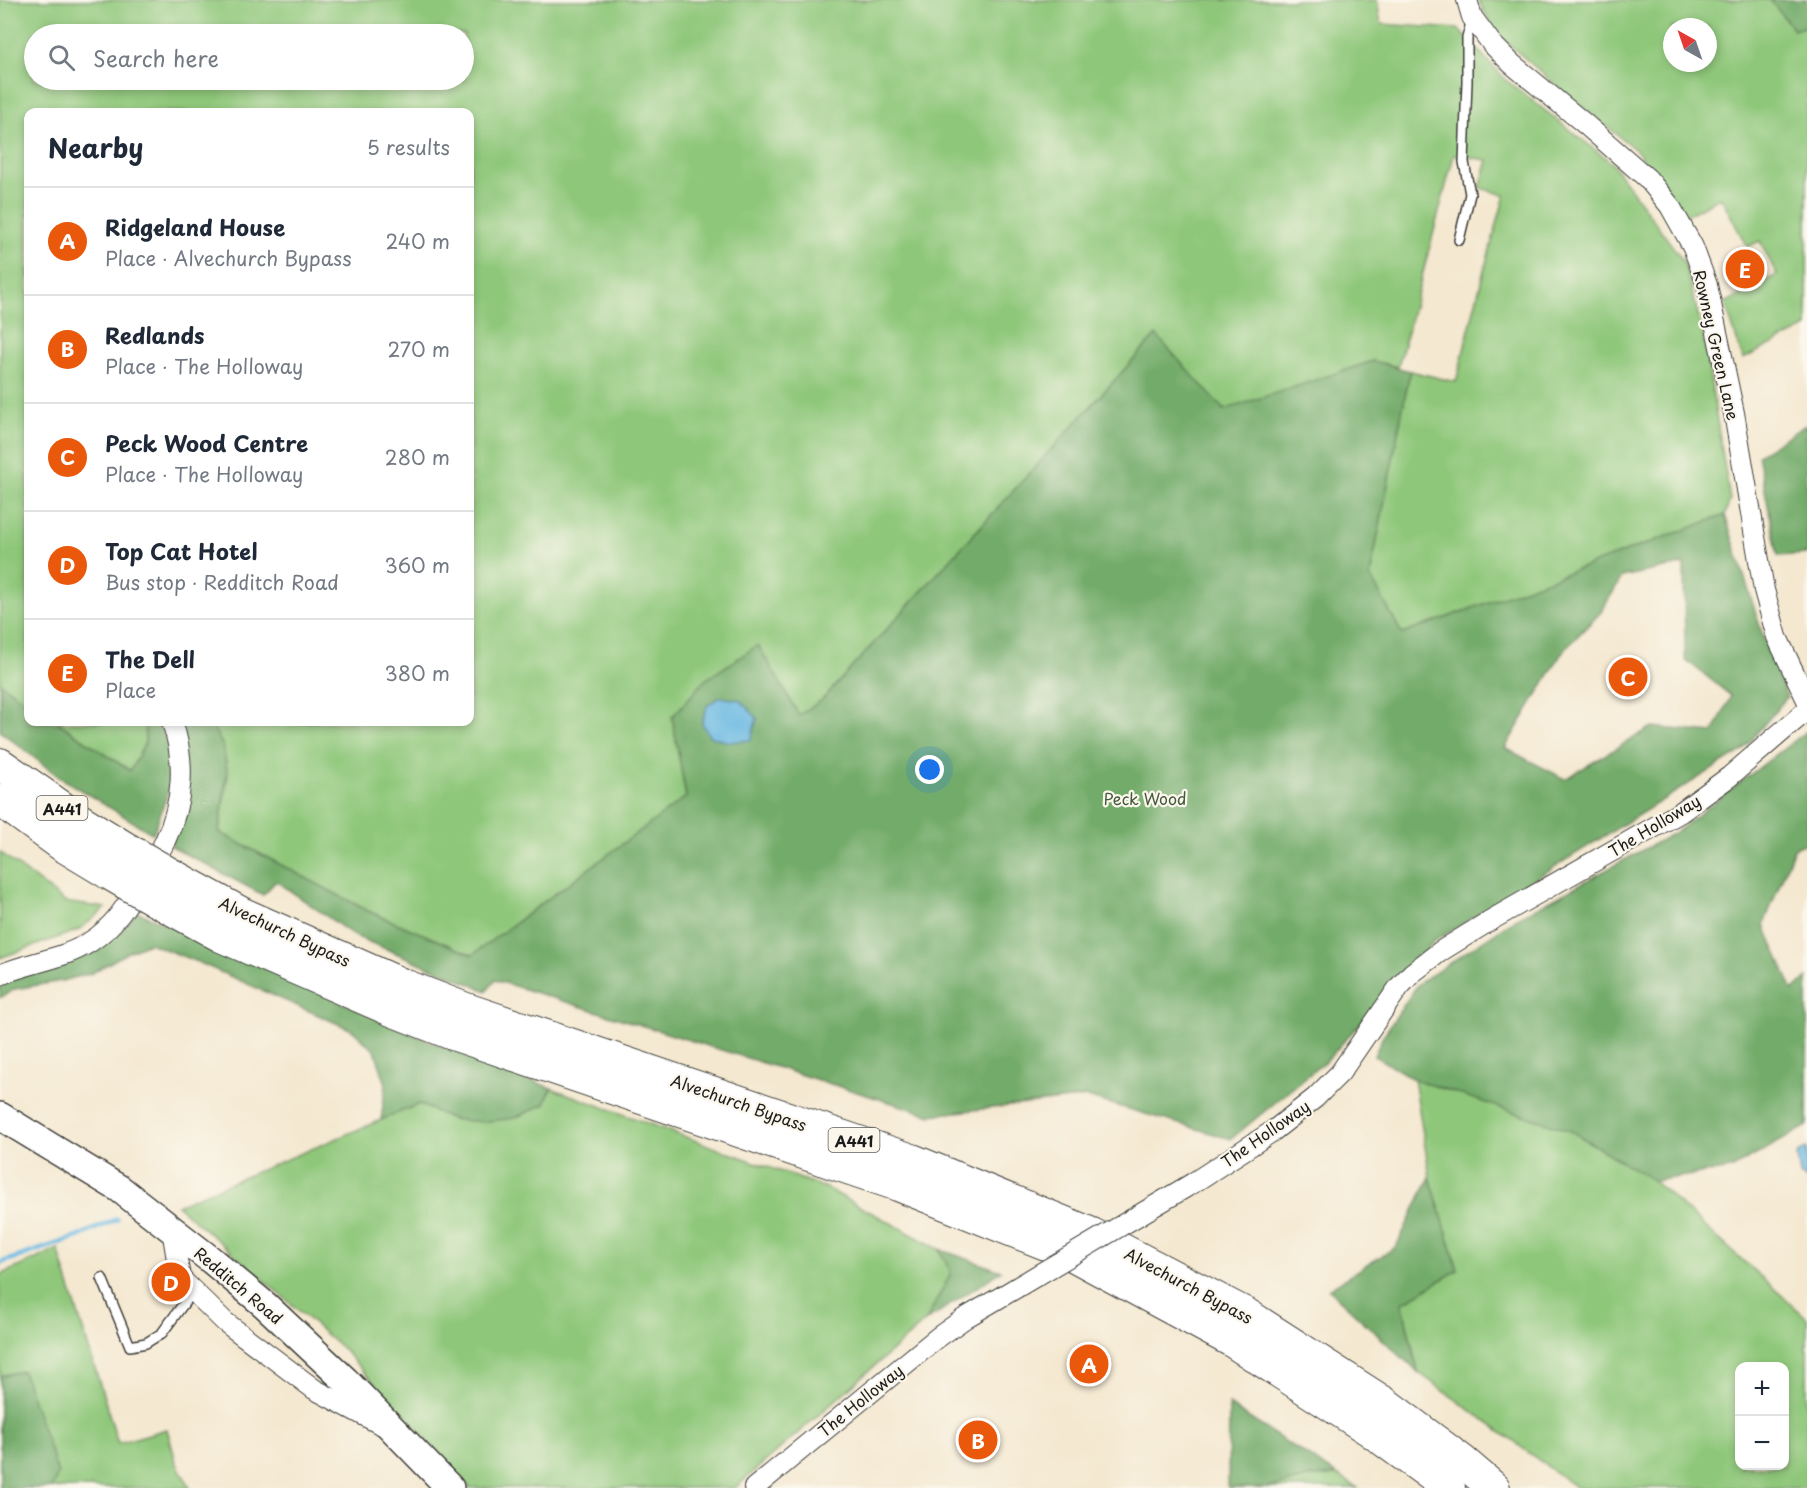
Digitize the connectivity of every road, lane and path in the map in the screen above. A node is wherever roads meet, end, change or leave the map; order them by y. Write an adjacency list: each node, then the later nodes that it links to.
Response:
1 (1470, 8): 2 (lane); 3 (street, Rowney Green Lane)
2 (1460, 240)
3 (1807, 700)
4 (1807, 710): 16 (street, The Holloway, bridge)
5 (173, 726): 9 (street)
6 (0, 764): 8 (highway, Alvechurch Bypass / A441, bridge)
7 (0, 800): 8 (highway, Alvechurch Bypass / A441, bridge)
8 (163, 887): 17 (highway, Alvechurch Bypass / A441); 18 (highway, Alvechurch Bypass / A441)
9 (0, 975)
10 (0, 1116): 11 (main road, Redditch Road)
11 (172, 1229): 13 (street); 14 (main road, Redditch Road)
12 (102, 1278): 13 (lane)
13 (193, 1290): 14 (street)
14 (396, 1432): 15 (main road, Redditch Road)
15 (450, 1488)
16 (754, 1488)
17 (1449, 1488)
18 (1494, 1488)

